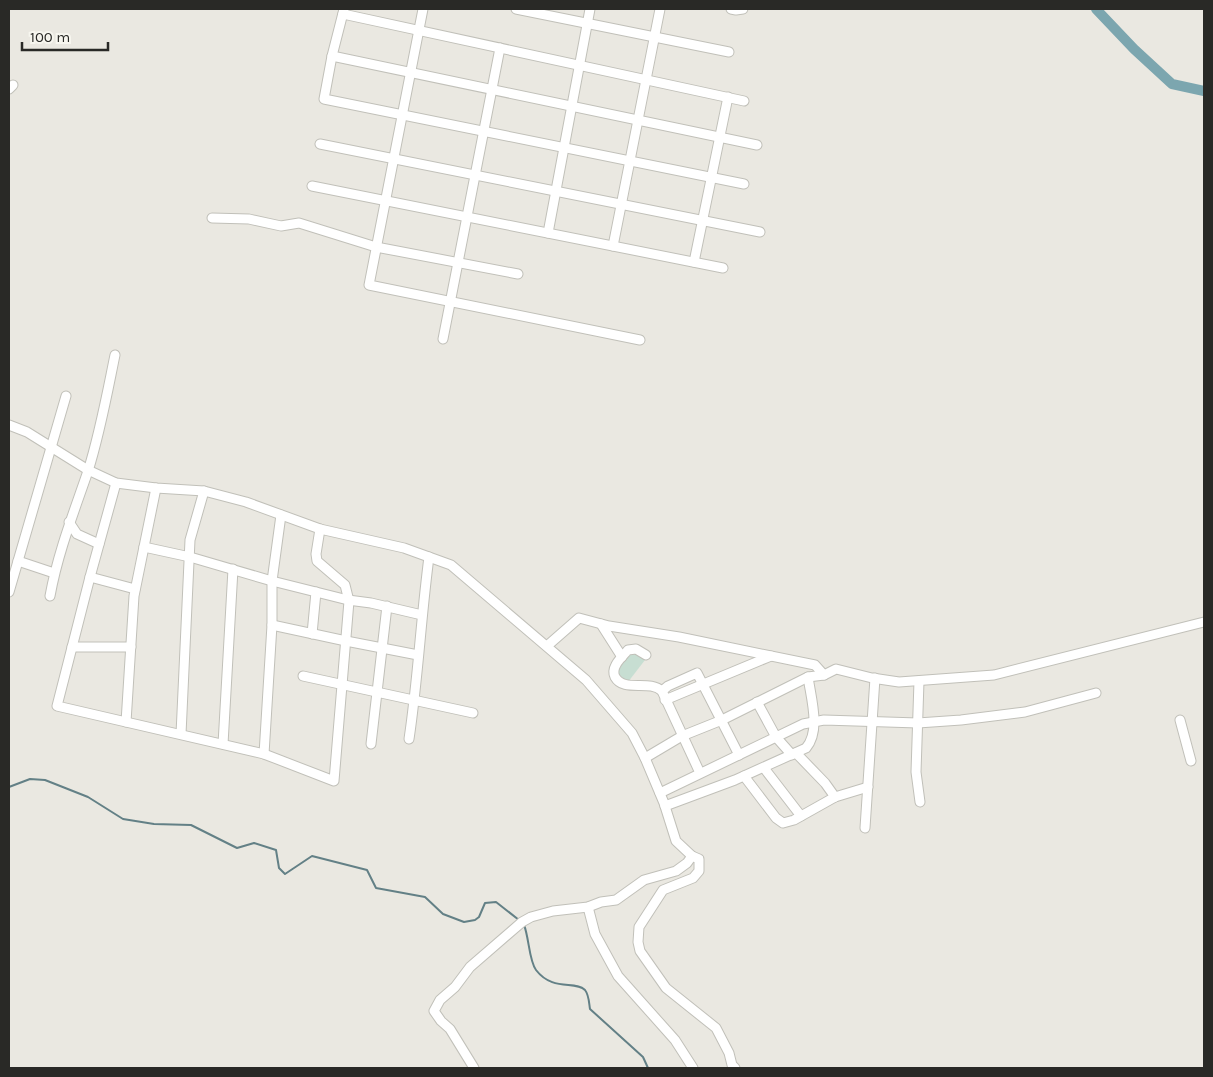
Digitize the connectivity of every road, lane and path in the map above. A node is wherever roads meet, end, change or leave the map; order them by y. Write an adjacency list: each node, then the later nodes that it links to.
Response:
1 (423, 9): 9 (street)
2 (516, 9): 8 (street)
3 (590, 9): 8 (street)
4 (660, 9): 10 (street)
5 (731, 9): 6 (street)
6 (743, 9)
7 (344, 12): 9 (street); 13 (street)
8 (587, 23): 10 (street); 14 (street)
9 (419, 30): 11 (street); 15 (street)
10 (655, 37): 12 (street); 16 (street)
11 (500, 48): 14 (street); 17 (street)
12 (729, 52)
13 (332, 56): 15 (street); 21 (street)
14 (580, 65): 16 (street); 20 (street)
15 (410, 73): 17 (street); 21 (street)
16 (646, 80): 18 (street); 22 (street)
17 (491, 90): 20 (street); 23 (street)
18 (728, 98): 19 (street); 24 (street)
19 (744, 101)
20 (572, 107): 22 (street); 27 (street)
21 (403, 114): 23 (street); 28 (street)
22 (639, 120): 24 (street); 29 (street)
23 (483, 131): 27 (street); 30 (street)
24 (720, 137): 26 (street); 31 (street)
25 (320, 144): 28 (street)
26 (757, 145)
27 (565, 148): 29 (street); 34 (street)
28 (394, 158): 30 (street); 35 (street)
29 (630, 161): 31 (street); 36 (street)
30 (475, 175): 34 (street); 37 (street)
31 (712, 178): 32 (street); 39 (street)
32 (744, 184)
33 (312, 186): 35 (street)
34 (556, 191): 36 (street); 41 (street)
35 (385, 201): 37 (street); 43 (street)
36 (621, 204): 39 (street); 42 (street)
37 (467, 217): 41 (street); 44 (street)
38 (212, 218): 43 (street)
39 (703, 221): 40 (street); 45 (street)
40 (760, 232)
41 (548, 233): 42 (street)
42 (613, 246): 45 (street)
43 (376, 247): 44 (street); 48 (street)
44 (458, 262): 47 (street); 48 (street)
45 (694, 262): 46 (street)
46 (722, 268)
47 (518, 274)
48 (450, 302): 49 (street); 50 (street)
49 (443, 339)
50 (640, 340)
51 (115, 355): 55 (street)
52 (66, 396): 54 (street)
53 (9, 425): 54 (street)
54 (52, 447): 55 (street); 66 (street)
55 (88, 470): 56 (street); 60 (street)
56 (116, 482): 57 (street); 62 (street)
57 (156, 488): 58 (street); 63 (street)
58 (204, 491): 59 (street); 64 (street)
59 (281, 515): 61 (street); 70 (street)
60 (69, 522): 62 (street); 68 (street)
61 (320, 529): 65 (street); 75 (street)
62 (99, 544): 69 (street)
63 (144, 547): 64 (street); 71 (street)
64 (190, 557): 67 (street); 110 (street)
65 (430, 557): 77 (street); 84 (street)
66 (18, 561): 68 (street); 72 (street)
67 (233, 569): 70 (street); 114 (street)
68 (54, 573): 74 (street)
69 (90, 577): 71 (street); 83 (street)
70 (272, 581): 73 (street); 80 (street)
71 (135, 589): 85 (street)
72 (9, 592)
73 (316, 592): 75 (street); 81 (street)
74 (50, 596)
75 (348, 600): 76 (street); 82 (street)
76 (387, 606): 77 (street); 86 (street)
77 (422, 615): 87 (street)
78 (1204, 622): 95 (street)
79 (600, 624): 84 (street); 89 (street); 90 (street)
80 (272, 625): 81 (street); 116 (street)
81 (312, 634): 82 (street)
82 (346, 641): 86 (street); 96 (street)
83 (72, 646): 85 (street); 108 (street)
84 (547, 646): 119 (street)
85 (130, 647): 108 (street)
86 (381, 648): 87 (street); 99 (street)
87 (418, 655): 101 (street)
88 (646, 655): 90 (street)
89 (771, 656): 91 (street); 97 (street)
90 (622, 657): 100 (street)
91 (824, 675): 93 (street); 94 (street)
92 (303, 676): 96 (street)
93 (808, 677): 102 (street); 106 (street)
94 (875, 678): 95 (street); 107 (street)
95 (919, 681): 109 (street)
96 (341, 685): 99 (street); 116 (street)
97 (703, 685): 100 (street); 104 (street)
98 (1096, 692): 109 (street)
99 (377, 693): 101 (street); 115 (street)
100 (664, 695): 111 (street)
101 (415, 701): 103 (street); 113 (street)
102 (757, 702): 104 (street); 112 (street)
103 (473, 714)
104 (722, 720): 111 (street); 118 (street)
105 (1180, 720): 120 (street)
106 (814, 721): 107 (street); 112 (street); 117 (street)
107 (871, 721): 109 (street); 124 (street)
108 (126, 722): 110 (street)
109 (918, 723): 127 (street)
110 (181, 734): 114 (street)
111 (682, 736): 119 (street); 122 (street)
112 (776, 737): 117 (street); 118 (street)
113 (409, 739)
114 (223, 744): 116 (street)
115 (371, 744)
116 (264, 754)
117 (794, 754): 121 (street); 126 (street)
118 (739, 756): 122 (street)
119 (645, 758): 125 (street)
120 (1192, 761)
121 (764, 768): 123 (street); 129 (street)
122 (700, 773): 125 (street)
123 (744, 776): 128 (street); 129 (street)
124 (868, 787): 126 (street); 130 (street)
125 (660, 793): 128 (street)
126 (835, 797): 129 (street)
127 (920, 802)
128 (665, 806): 131 (street)
129 (801, 816)
130 (866, 828)
131 (692, 856): 132 (street); 135 (street)
132 (588, 907): 133 (street); 134 (street)
133 (474, 1068)
134 (693, 1068)
135 (735, 1068)

